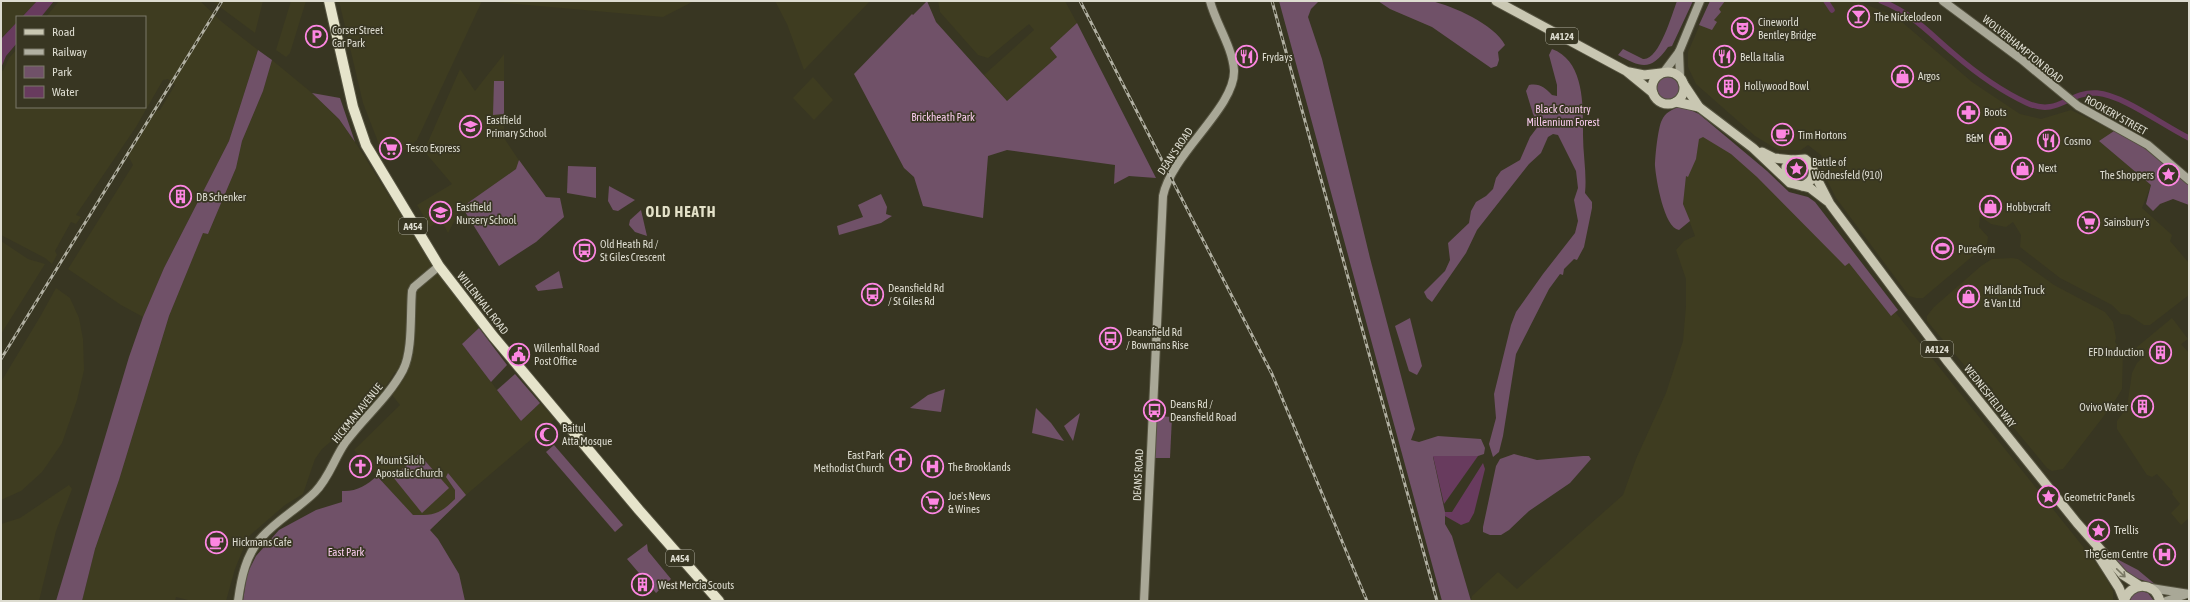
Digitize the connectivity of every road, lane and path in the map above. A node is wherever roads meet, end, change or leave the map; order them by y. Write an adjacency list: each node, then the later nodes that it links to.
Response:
1 (329, 1): 21 (highway, WILLENHALL ROAD / A454)
2 (1210, 1): 22 (street, DEAN'S ROAD)
3 (1496, 1): 7 (main road, A4124)
4 (1700, 1): 6 (street)
5 (1943, 1): 11 (street, WOLVERHAMPTON ROAD)
6 (1679, 52): 8 (street); 9 (street)
7 (1628, 72): 8 (main road, A4124); 10 (main road, A4124)
8 (1663, 73): 9 (main road); 10 (main road)
9 (1682, 80): 12 (main road); 13 (main road)
10 (1653, 93): 12 (main road)
11 (2070, 100): 18 (street, ROOKERY STREET)
12 (1676, 102): 13 (main road)
13 (1699, 106): 14 (main road)
14 (1753, 148): 15 (main road); 17 (main road)
15 (1793, 160): 16 (main road); 17 (main road)
16 (1814, 173): 19 (main road); 20 (main road, WEDNESFIELD WAY / A4124)
17 (1787, 179): 19 (main road)
18 (2189, 180)
19 (1802, 186): 20 (main road, WEDNESFIELD WAY / A4124)
20 (1830, 204): 23 (main road, WEDNESFIELD WAY / A4124)
21 (439, 266): 27 (street, HICKMAN AVENUE); 28 (highway, WILLENHALL ROAD / A454)
22 (1154, 350): 29 (street, DEANS ROAD)
23 (2076, 523): 24 (main road, WEDNESFIELD WAY / A4124, one-way to 24); 30 (main road, WEDNESFIELD WAY / A4124)
24 (2140, 586): 25 (main road); 30 (main road)
25 (2151, 588): 26 (street); 31 (main road)
26 (2189, 594): 32 (street)
27 (238, 601)
28 (719, 601)
29 (1144, 601)
30 (2124, 601)
31 (2160, 601)
32 (2166, 601)

